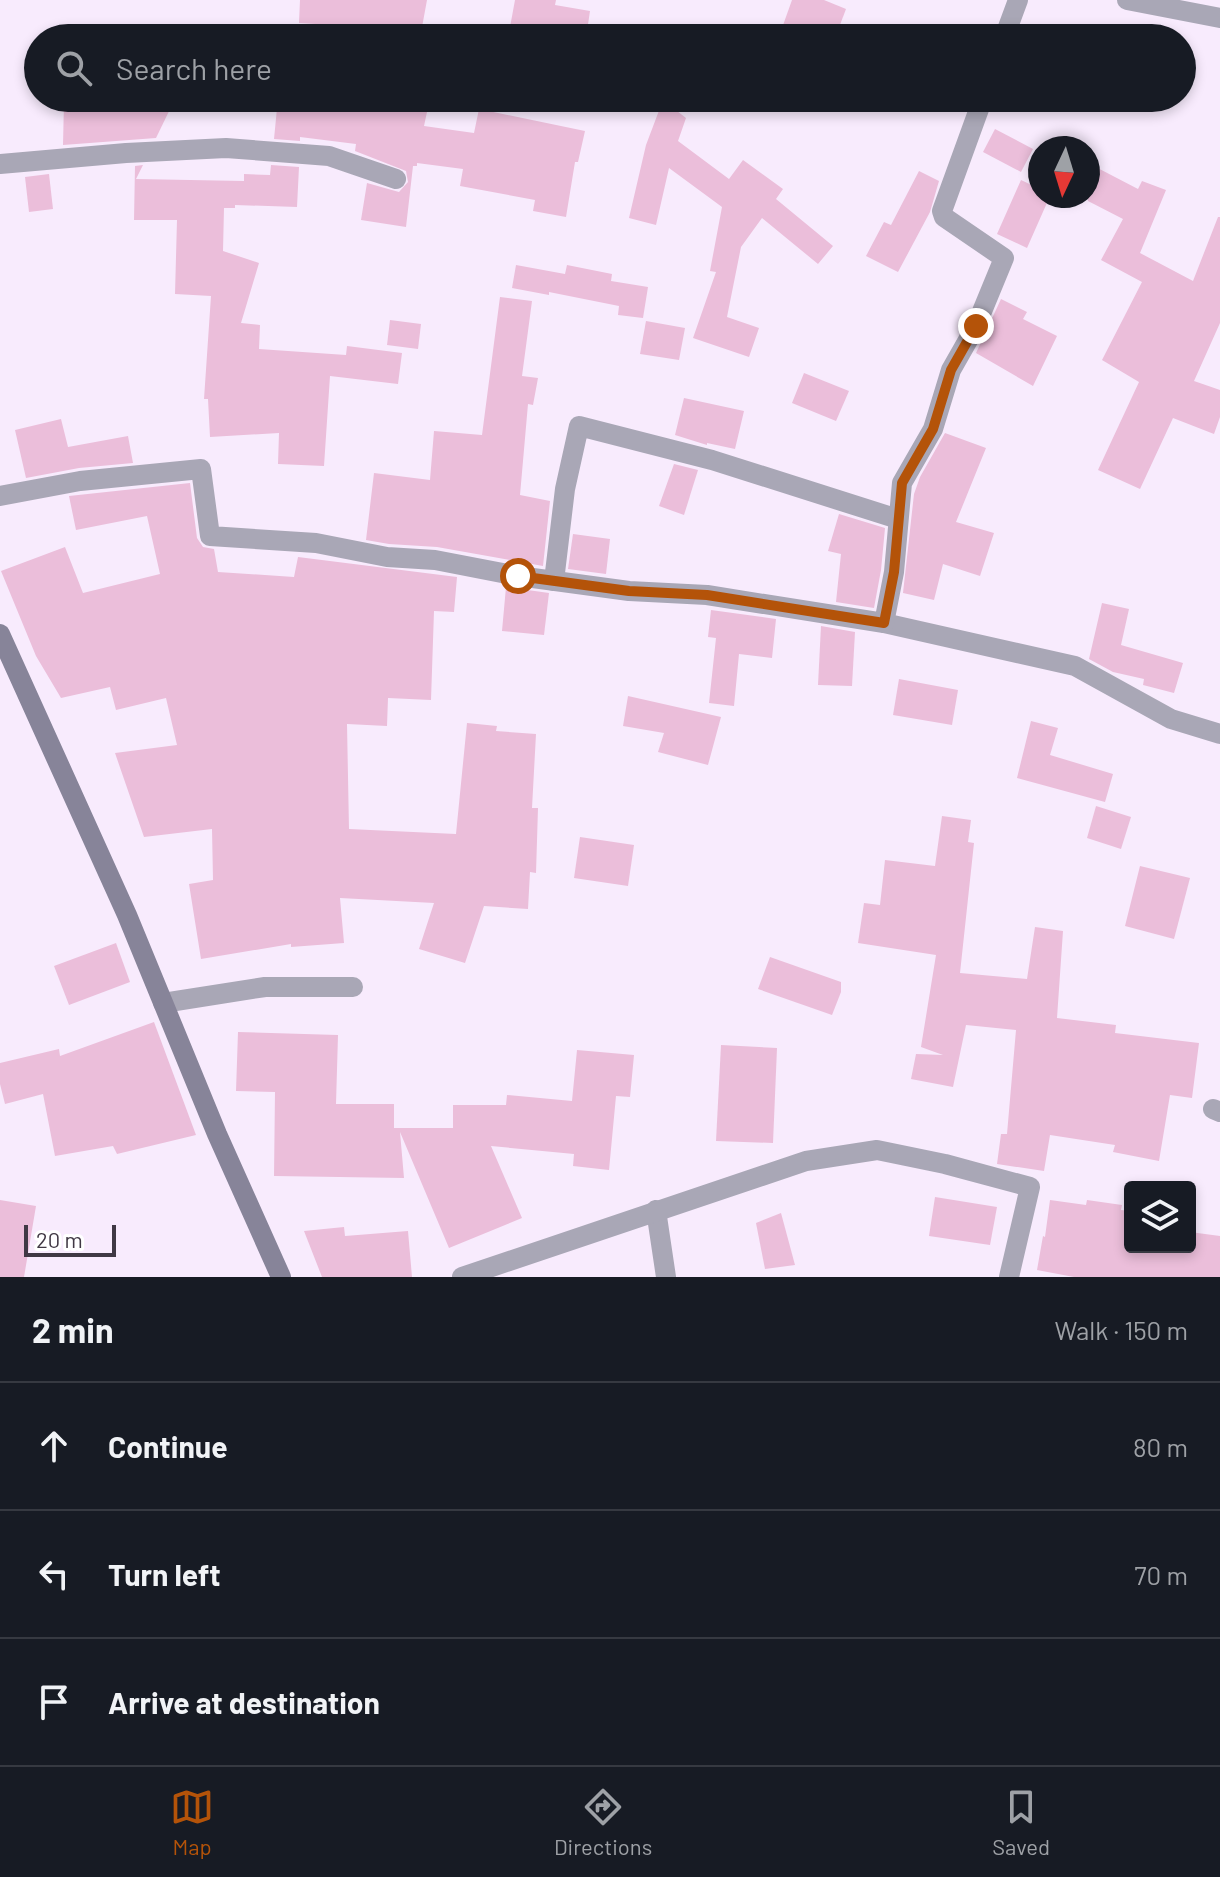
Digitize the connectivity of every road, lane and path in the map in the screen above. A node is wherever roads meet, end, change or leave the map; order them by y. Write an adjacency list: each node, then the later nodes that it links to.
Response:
1 (1018, 0): 4 (street)
2 (1127, 0): 3 (street)
3 (1220, 18)
4 (1009, 24)
5 (978, 112): 9 (street)
6 (0, 164): 7 (street)
7 (396, 179)
8 (0, 496): 10 (street)
9 (898, 519): 10 (street); 11 (street)
10 (554, 581): 11 (street)
11 (884, 623): 13 (street)
12 (0, 634): 15 (main road)
13 (1220, 734)
14 (353, 987): 15 (street)
15 (163, 1003): 17 (main road)
16 (656, 1210): 18 (street); 19 (street); 20 (street)
17 (281, 1277)
18 (462, 1277)
19 (666, 1277)
20 (1009, 1277)

